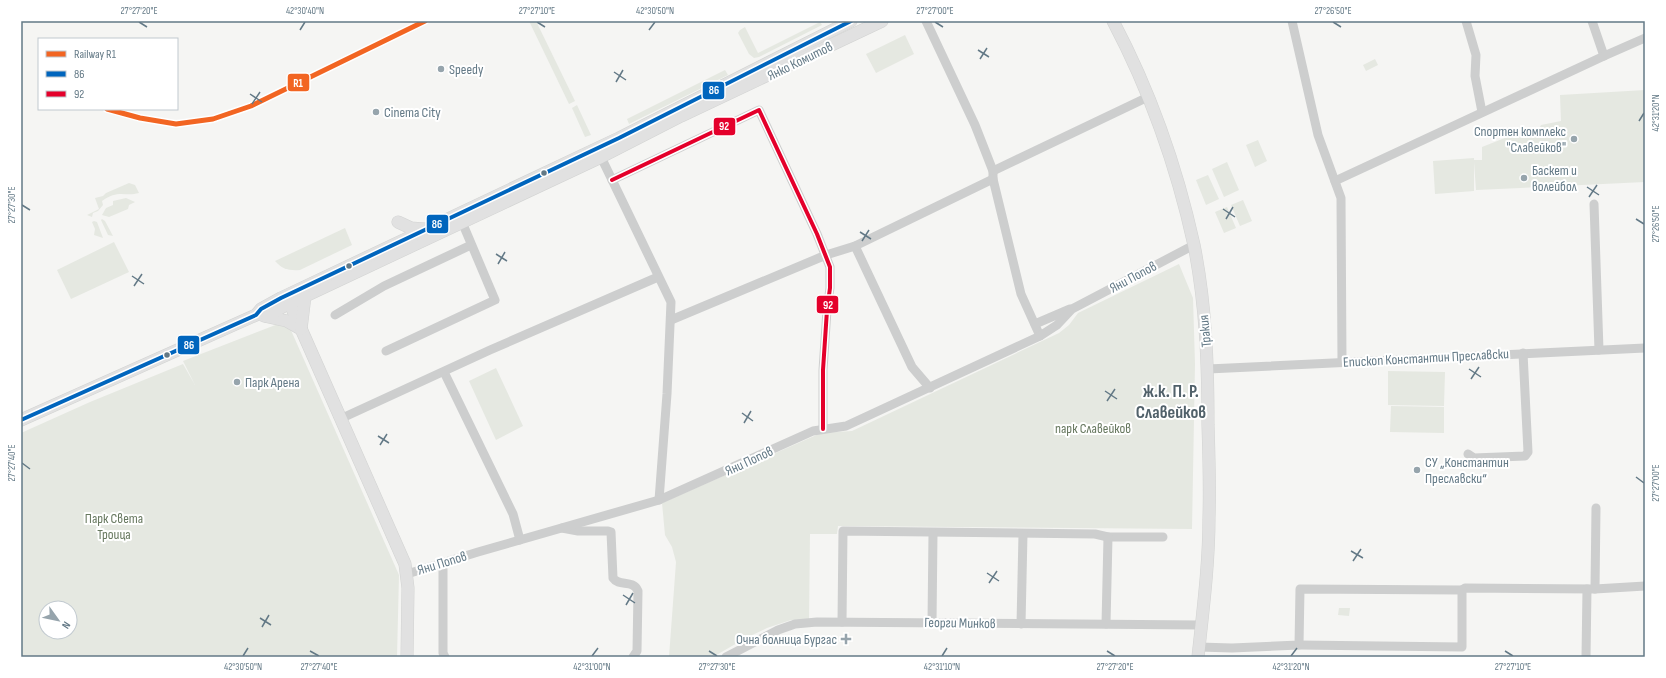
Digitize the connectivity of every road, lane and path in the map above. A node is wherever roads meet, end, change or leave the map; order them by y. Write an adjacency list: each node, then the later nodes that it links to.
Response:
1 (851, 21): 19 (main road, Янко Комитов)
2 (882, 21): 12 (main road, Янко Комитов)
3 (926, 21): 13 (street)
4 (1113, 21): 10 (main road, Тракия)
5 (1292, 21): 15 (street)
6 (1466, 21): 11 (street)
7 (1592, 21): 9 (street)
8 (1645, 38): 9 (street)
9 (1604, 56): 11 (street)
10 (1148, 97): 13 (street); 23 (main road, Тракия)
11 (1482, 112): 15 (street)
12 (600, 157): 14 (street); 18 (main road, Янко Комитов)
13 (993, 175): 22 (street); 32 (street)
14 (612, 180): 24 (street); 25 (street)
15 (1335, 181): 39 (street)
16 (1594, 204): 36 (street)
17 (398, 222): 19 (main road)
18 (462, 222): 20 (main road, Янко Комитов); 21 (street)
19 (424, 230): 20 (main road, Янко Комитов)
20 (407, 242): 26 (main road, Янко Комитов); 27 (main road, Янко Комитов)
21 (471, 246): 29 (street); 37 (street)
22 (854, 246): 24 (street); 42 (street)
23 (1194, 246): 28 (street, Яни Попов); 40 (main road, Тракия)
24 (826, 255): 31 (street); 45 (street)
25 (658, 277): 31 (street); 41 (street)
26 (305, 296): 27 (main road, Янко Комитов); 33 (main road)
27 (288, 300): 30 (main road); 33 (main road)
28 (1072, 309): 32 (street, Яни Попов); 34 (street, Яни Попов)
29 (335, 315)
30 (261, 316): 33 (main road); 44 (main road)
31 (670, 320): 47 (street)
32 (1034, 324): 34 (street)
33 (301, 329): 43 (main road)
34 (1040, 336): 42 (street, Яни Попов)
35 (1645, 348): 36 (street, Епископ Константин Преславски)
36 (1599, 350): 38 (street, Епископ Константин Преславски)
37 (386, 351)
38 (1523, 353): 39 (street, Епископ Константин Преславски); 46 (street)
39 (1342, 362): 40 (street, Епископ Константин Преславски)
40 (1208, 369): 64 (main road, Тракия)
41 (444, 372): 43 (street); 54 (street)
42 (930, 388): 45 (street, Яни Попов)
43 (340, 419): 56 (main road)
44 (21, 420)
45 (823, 429): 47 (street, Яни Попов)
46 (1468, 454)
47 (659, 500): 49 (street, Яни Попов)
48 (1596, 508): 58 (street)
49 (560, 528): 54 (street, Яни Попов); 69 (street)
50 (933, 532): 51 (street); 60 (street); 61 (street)
51 (1023, 534): 52 (street); 62 (street)
52 (1108, 537): 53 (street); 63 (street)
53 (1163, 537)
54 (520, 540): 55 (street, Яни Попов)
55 (443, 563): 56 (street, Яни Попов); 68 (street)
56 (407, 574): 67 (main road)
57 (1645, 586): 58 (street)
58 (1591, 589): 59 (street); 71 (street)
59 (1462, 590): 65 (street); 65 (street)
60 (842, 622): 61 (street, Георги Минков); 70 (street, Георги Минков)
61 (932, 622): 62 (street, Георги Минков)
62 (1021, 624): 63 (street, Георги Минков)
63 (1106, 624): 64 (street, Георги Минков)
64 (1202, 625): 66 (main road, Тракия)
65 (1299, 645): 66 (street)
66 (1199, 652)
67 (407, 657)
68 (445, 657)
69 (633, 657)
70 (726, 657)
71 (1586, 657)

